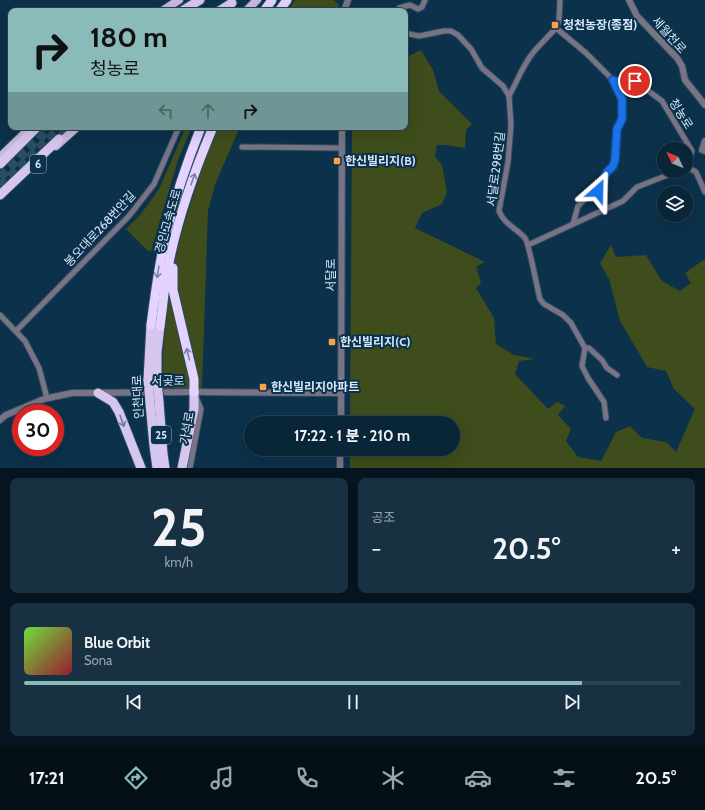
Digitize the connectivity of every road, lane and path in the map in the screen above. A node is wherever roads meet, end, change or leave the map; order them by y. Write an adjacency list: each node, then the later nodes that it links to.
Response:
1 (179, 0): 9 (main road)
2 (200, 0): 10 (highway)
3 (205, 0): 11 (highway)
4 (257, 0): 13 (main road)
5 (425, 0): 14 (street)
6 (560, 0): 15 (street)
7 (629, 0): 19 (street, 세월천로)
8 (232, 3): 12 (highway)
9 (169, 8)
10 (187, 8)
11 (193, 8)
12 (224, 8)
13 (249, 8)
14 (399, 8)
15 (556, 28): 17 (street); 18 (street)
16 (408, 34): 18 (street)
17 (613, 80): 29 (street, 청농로); 41 (street)
18 (509, 96): 43 (street, 서달로298번길)
19 (705, 105)
20 (28, 130): 34 (main road)
21 (33, 130): 35 (highway)
22 (74, 130): 40 (main road, 6)
23 (178, 130): 46 (street, 봉오대로268번안길)
24 (200, 130): 45 (highway, 경인고속도로, one-way to 45)
25 (212, 130): 42 (highway, 경인고속도로, one-way to 25)
26 (342, 130): 31 (street, 서달로)
27 (59, 139): 39 (highway)
28 (705, 141): 32 (street)
29 (687, 142)
30 (242, 146): 31 (street)
31 (342, 148): 51 (street, 서달로)
32 (703, 150): 33 (street)
33 (693, 151)
34 (0, 157)
35 (0, 164)
36 (693, 170): 38 (street)
37 (660, 178): 41 (street)
38 (705, 192)
39 (0, 195)
40 (0, 201)
41 (573, 224): 43 (street)
42 (175, 236): 45 (highway, 경인고속도로); 49 (highway, one-way to 42)
43 (528, 245): 47 (street, 서달로298번길)
44 (0, 315): 46 (street)
45 (156, 325): 53 (highway, 인천대로, bridge)
46 (16, 331): 52 (street)
47 (585, 348): 48 (street, 서달로298번길); 55 (street)
48 (617, 375)
49 (194, 392): 50 (street, 서곶로); 51 (street, 서곶로); 61 (highway); 62 (street, 가석로)
50 (98, 393): 52 (street, 서곶로); 58 (highway, one-way to 58)
51 (342, 393): 54 (street, 서달로)
52 (47, 398): 56 (street, 서곶로)
53 (155, 402): 59 (highway, 인천대로 / 25); 60 (highway, 인천대로 / 25)
54 (341, 416)
55 (606, 418)
56 (0, 420)
57 (340, 456): 63 (street)
58 (141, 468)
59 (157, 468)
60 (165, 468)
61 (182, 468)
62 (190, 468)
63 (340, 468)

